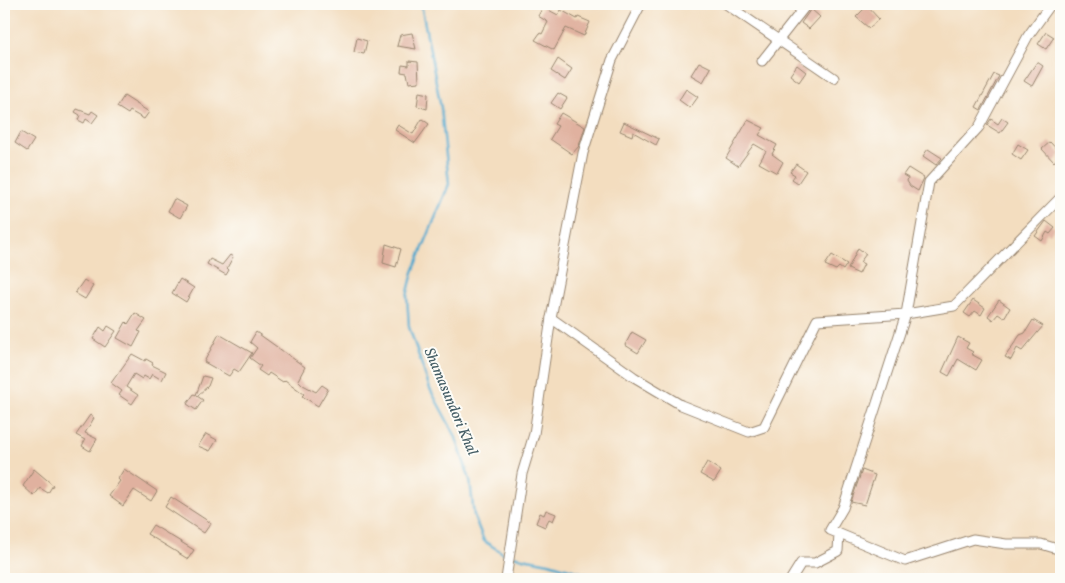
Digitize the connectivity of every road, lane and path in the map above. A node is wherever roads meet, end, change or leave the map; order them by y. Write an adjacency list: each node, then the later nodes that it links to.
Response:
1 (641, 4): 10 (street)
2 (726, 4): 5 (street)
3 (807, 4): 5 (street)
4 (1050, 4): 9 (street)
5 (778, 38): 6 (street); 7 (street)
6 (762, 61)
7 (834, 78)
8 (1061, 197): 9 (street)
9 (906, 314): 10 (street); 11 (street)
10 (551, 318): 13 (street)
11 (839, 534): 12 (street); 14 (street)
12 (1061, 550)
13 (506, 579)
14 (791, 579)

